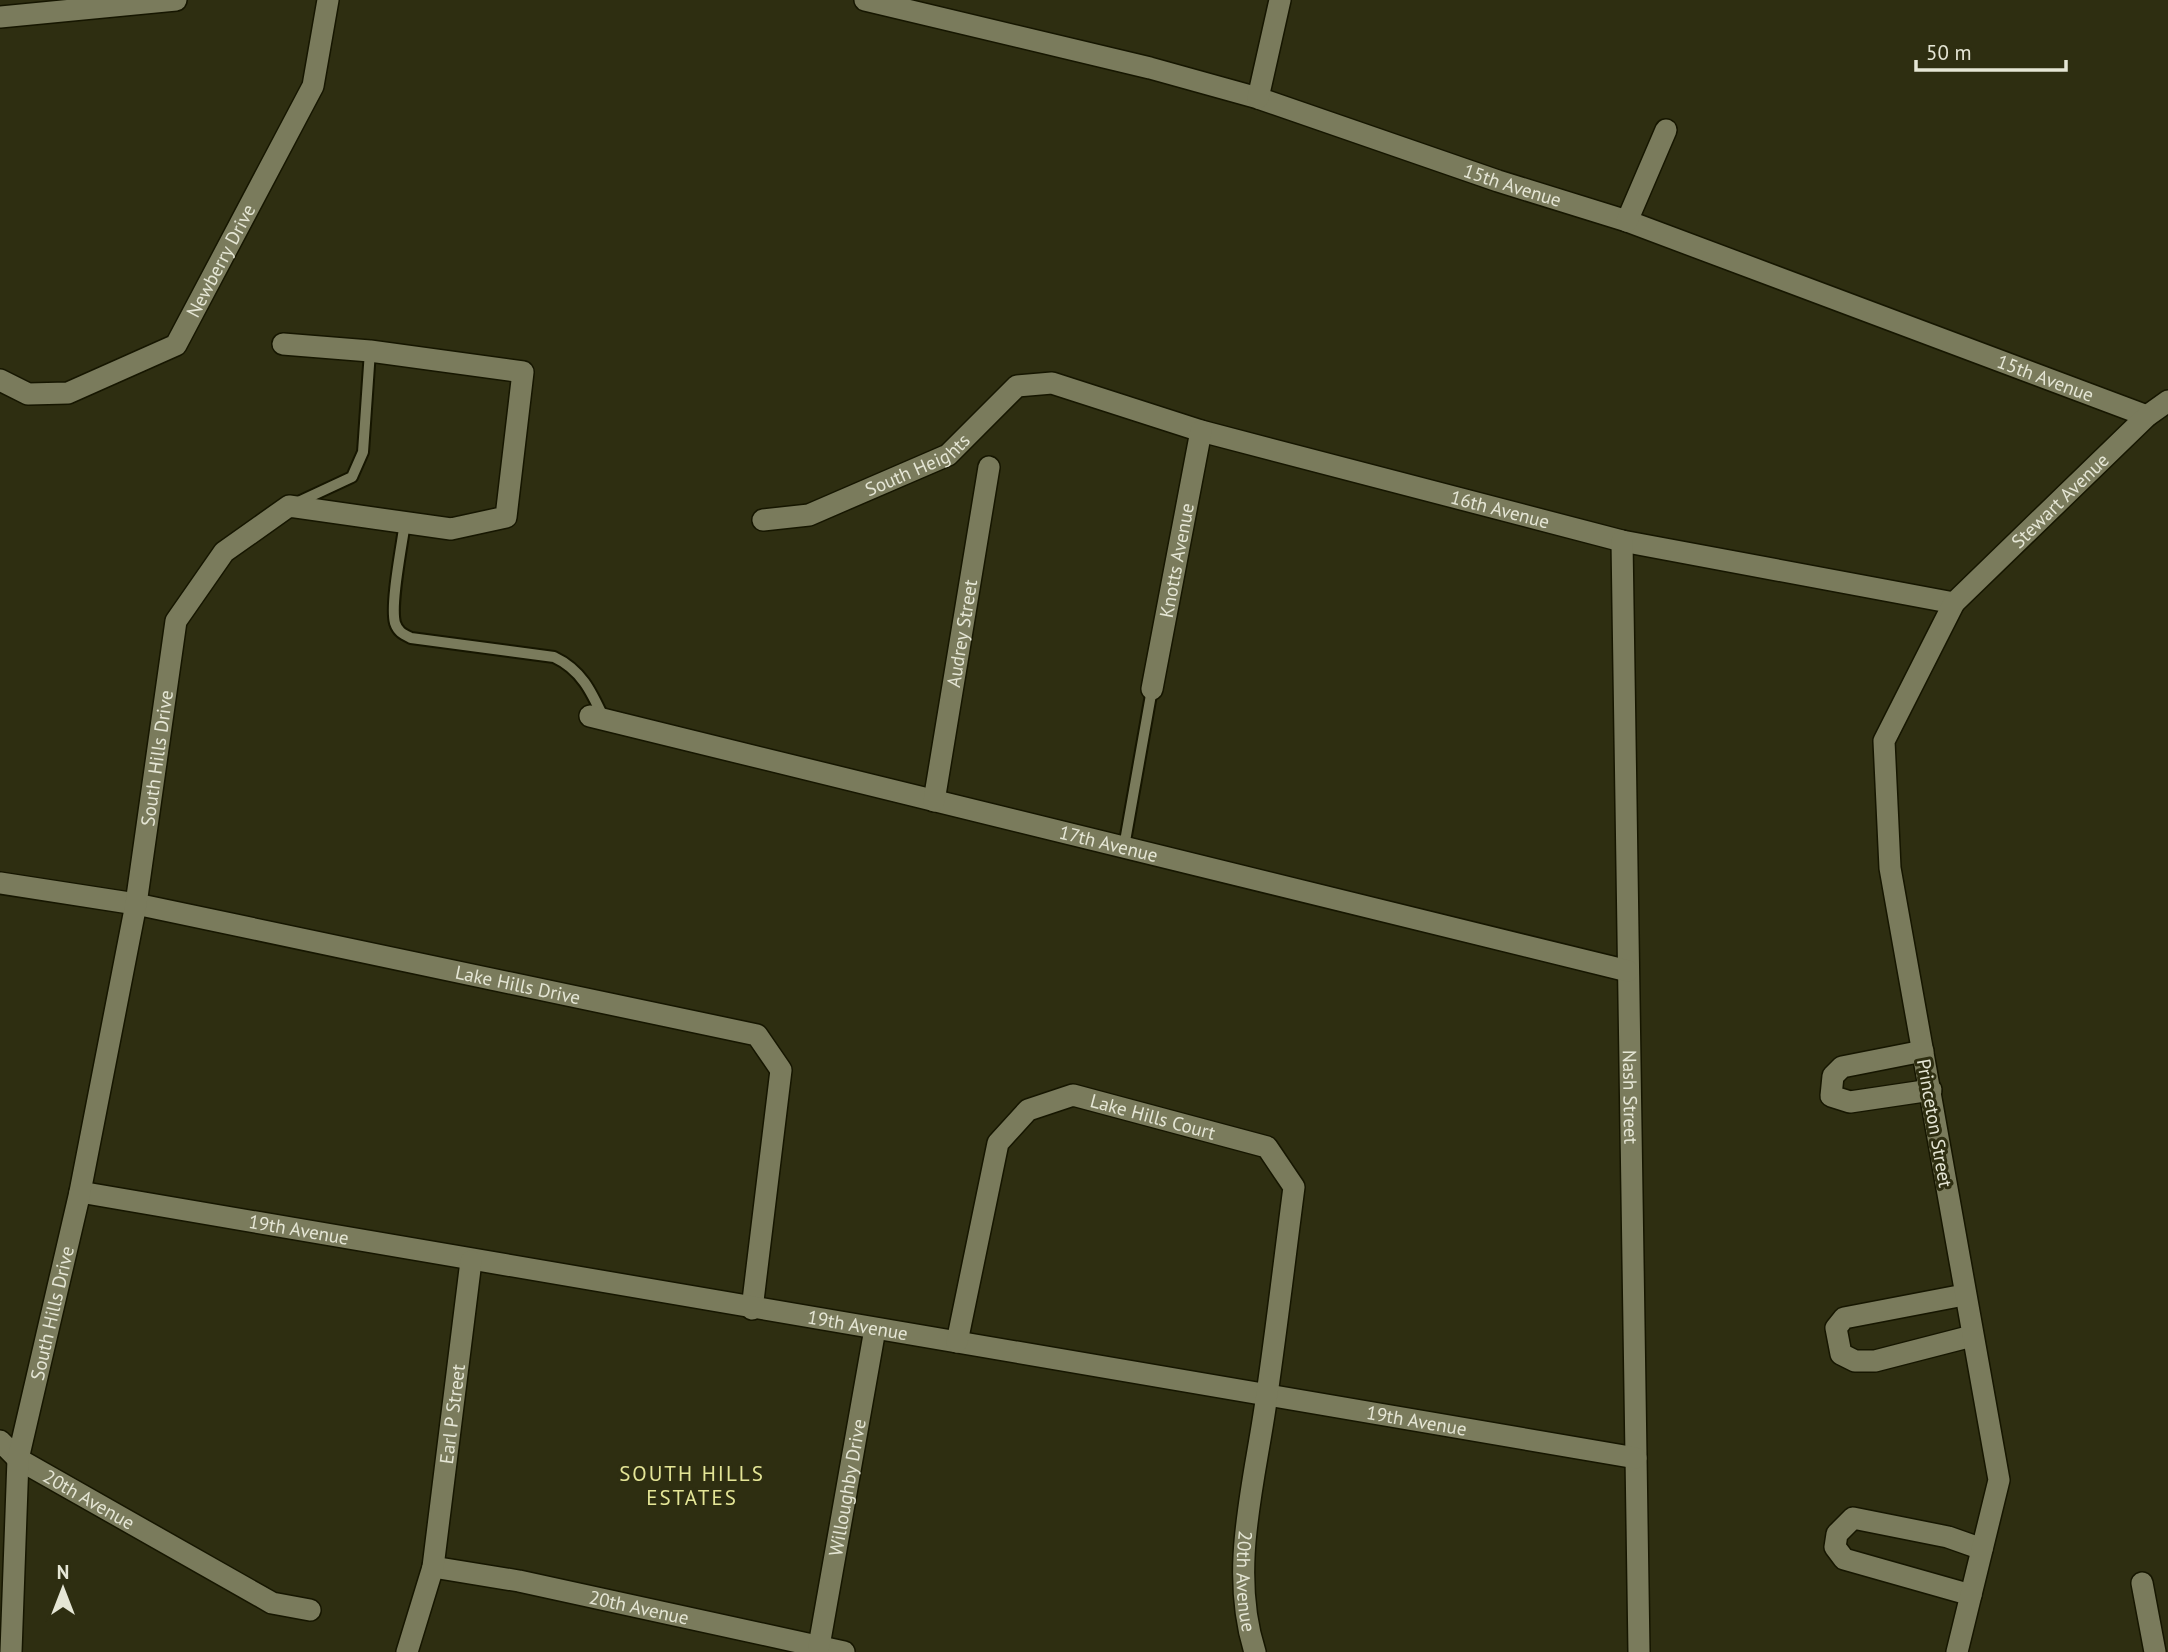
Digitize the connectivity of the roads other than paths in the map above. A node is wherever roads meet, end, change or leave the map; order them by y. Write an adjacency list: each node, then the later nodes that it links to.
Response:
1 (176, 0): 5 (street)
2 (328, 0): 11 (street, Newberry Drive)
3 (865, 0): 6 (street, 15th Avenue)
4 (1280, 0): 6 (street)
5 (0, 18)
6 (1258, 98): 8 (street, 15th Avenue)
7 (1666, 130): 8 (street)
8 (1627, 221): 14 (street, 15th Avenue)
9 (283, 344): 10 (street)
10 (370, 351): 17 (lane); 19 (street)
11 (0, 380)
12 (1052, 383): 15 (street, 16th Avenue); 18 (street, South Heights)
13 (2168, 401): 14 (street, Stewart Avenue)
14 (2147, 416): 21 (street, Stewart Avenue)
15 (1201, 431): 20 (street, 16th Avenue); 22 (street, Knotts Avenue)
16 (989, 467): 24 (street, Audrey Street)
17 (289, 506): 19 (street); 27 (street, South Hills Drive)
18 (763, 520)
19 (405, 522): 23 (lane)
20 (1622, 541): 21 (street, 16th Avenue); 28 (street, Nash Street)
21 (1954, 603): 29 (street, Princeton Street)
22 (1152, 689): 25 (lane)
23 (597, 718): 24 (street, 17th Avenue)
24 (934, 801): 25 (street, 17th Avenue)
25 (1124, 848): 28 (street, 17th Avenue)
26 (0, 883): 27 (street, Lake Hills Drive)
27 (136, 904): 31 (street, South Hills Drive); 34 (street, Lake Hills Drive)
28 (1629, 971): 40 (street, Nash Street)
29 (1923, 1051): 30 (street, Princeton Street); 30 (street)
30 (1930, 1090): 33 (street, Princeton Street)
31 (80, 1192): 32 (street, 19th Avenue); 41 (street, South Hills Drive)
32 (471, 1261): 34 (street, 19th Avenue); 44 (street, Earl P Street)
33 (1965, 1295): 36 (street, Princeton Street); 36 (street)
34 (752, 1309): 35 (street, 19th Avenue)
35 (875, 1329): 37 (street, 19th Avenue); 48 (street, Willoughby Drive)
36 (1972, 1336): 43 (street, Princeton Street)
37 (957, 1342): 38 (street, 19th Avenue); 38 (street, Lake Hills Court)
38 (1267, 1397): 40 (street, 19th Avenue); 42 (street, Lake Hills Court)
39 (0, 1441): 41 (street, 20th Avenue)
40 (1636, 1458): 53 (street, Nash Street)
41 (18, 1459): 47 (street, 20th Avenue); 49 (street, South Hills Drive)
42 (1247, 1507): 52 (street, 20th Avenue)
43 (1982, 1549): 46 (street, Princeton Street); 46 (street)
44 (433, 1567): 48 (street, 20th Avenue); 50 (street)
45 (2142, 1583): 55 (street)
46 (1971, 1595): 54 (street, Princeton Street)
47 (310, 1610)
48 (819, 1646): 51 (street, 20th Avenue)
49 (11, 1652)
50 (407, 1652)
51 (844, 1652)
52 (1255, 1652)
53 (1639, 1652)
54 (1957, 1652)
55 (2155, 1652)

